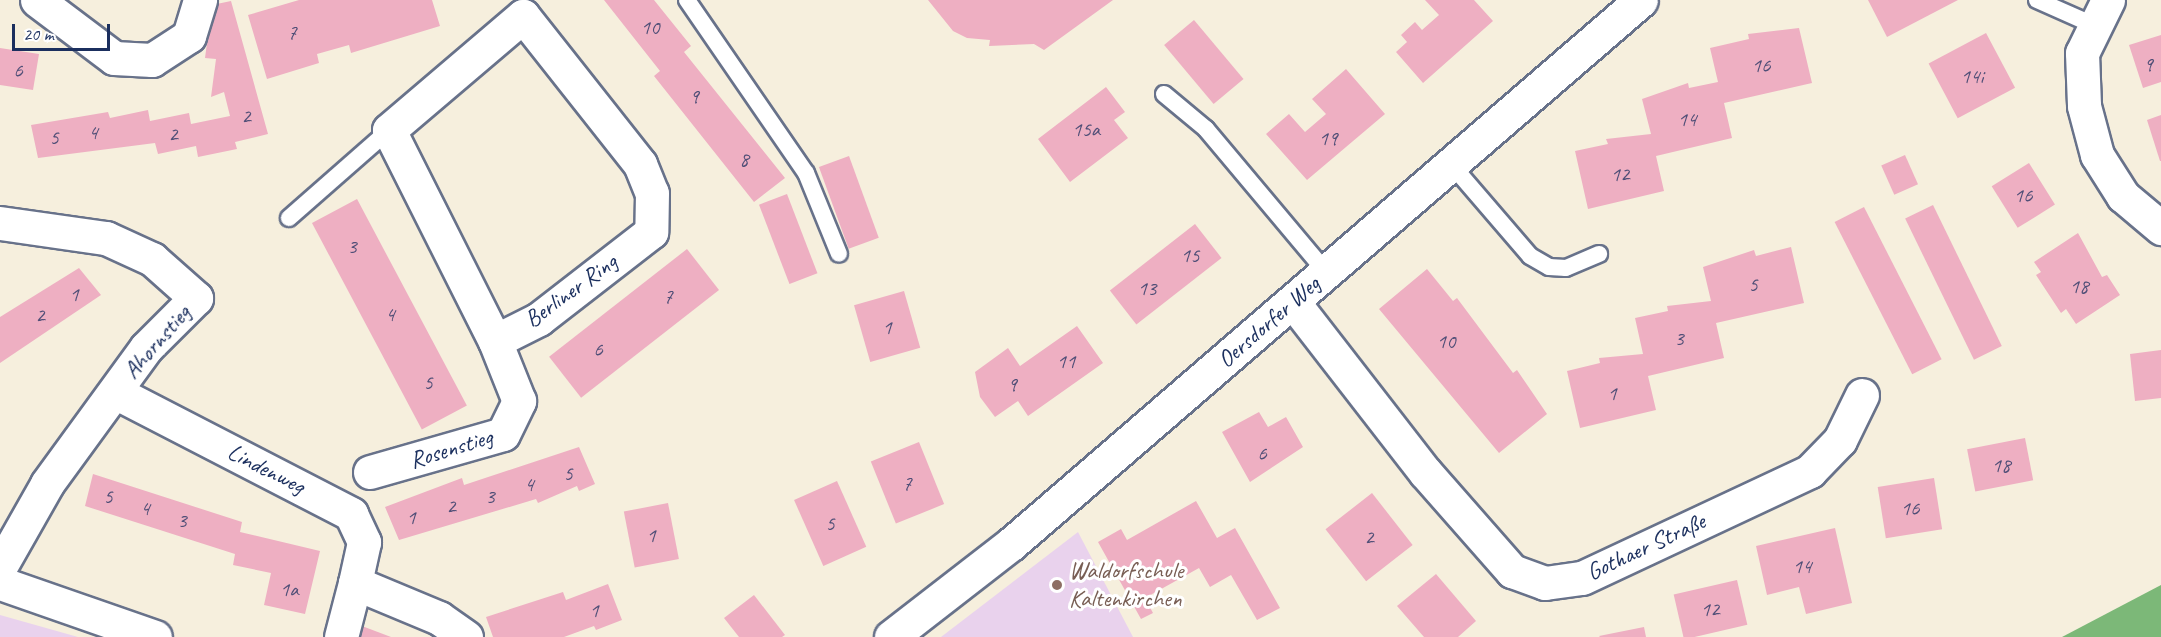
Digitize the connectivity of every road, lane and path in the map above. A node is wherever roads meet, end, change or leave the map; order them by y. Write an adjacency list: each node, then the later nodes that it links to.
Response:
1 (37, 0): 2 (street)
2 (200, 0)
3 (687, 0): 14 (lane)
4 (1641, 0): 10 (street, Oersdorfer Weg)
5 (2037, 0): 7 (lane)
6 (527, 6): 9 (street, Berliner Ring); 18 (street, Berliner Ring)
7 (2102, 13): 13 (street)
8 (1164, 94): 16 (lane)
9 (389, 130): 11 (lane); 18 (street, Berliner Ring)
10 (1451, 164): 15 (lane); 16 (street, Oersdorfer Weg)
11 (290, 218)
12 (0, 223): 19 (street, Ahornstieg)
13 (2161, 228)
14 (839, 254)
15 (1599, 254)
16 (1327, 273): 17 (street, Oersdorfer Weg)
17 (1293, 302): 20 (street, Gothaer Straße); 28 (street, Oersdorfer Weg)
18 (495, 341): 21 (street, Rosenstieg)
19 (115, 392): 22 (street, Ahornstieg); 24 (street, Lindenweg)
20 (1862, 395)
21 (370, 472)
22 (0, 567)
23 (0, 583): 25 (street)
24 (355, 583): 26 (street, Lindenweg); 27 (street)
25 (155, 637)
26 (341, 637)
27 (466, 637)
28 (891, 637)

